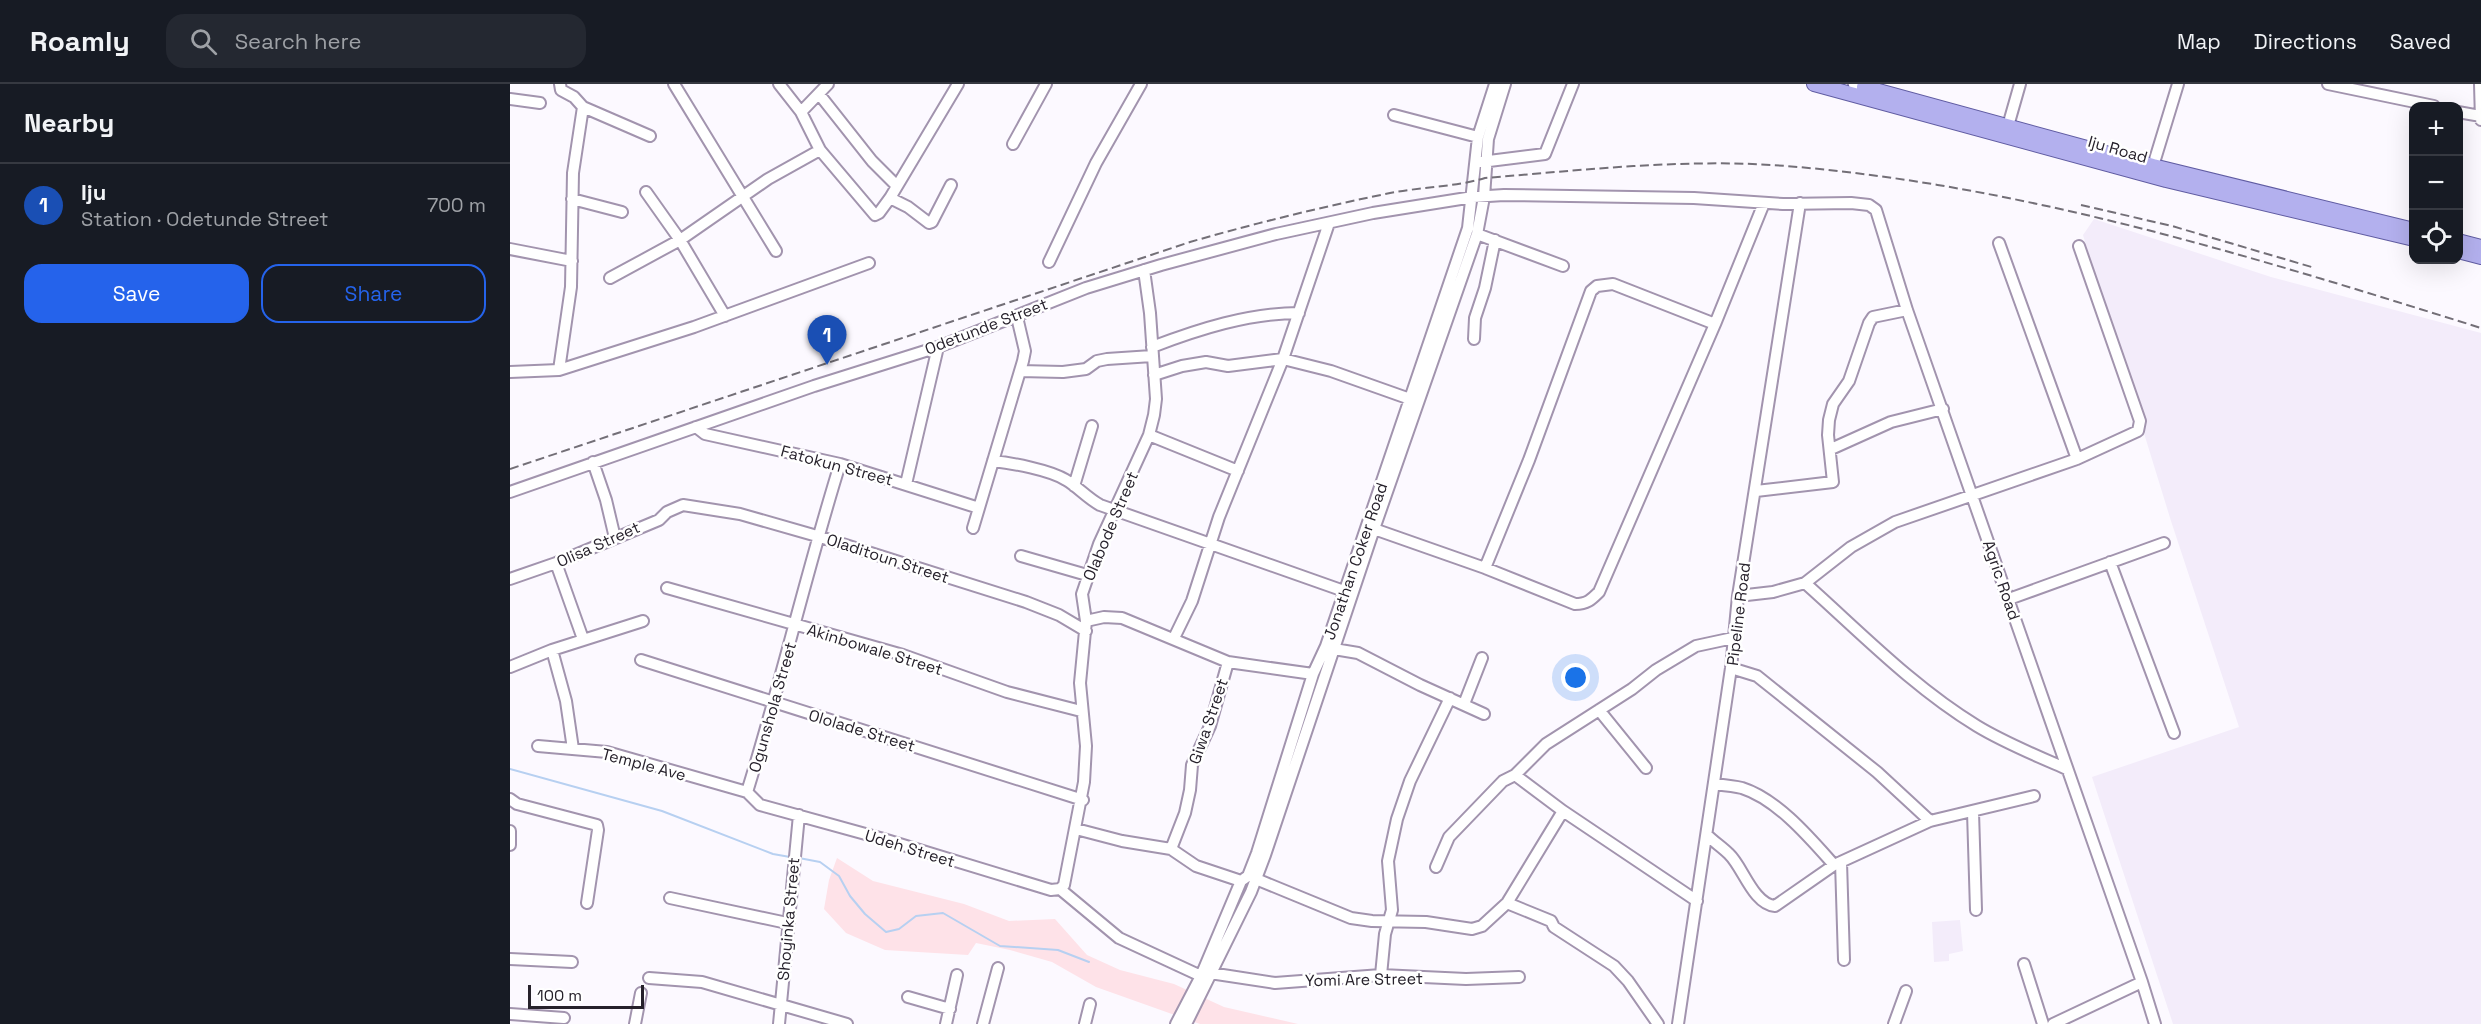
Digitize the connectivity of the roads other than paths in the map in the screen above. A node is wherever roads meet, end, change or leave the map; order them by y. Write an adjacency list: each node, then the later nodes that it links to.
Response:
1 (560, 84): 20 (street)
2 (674, 84): 35 (street)
3 (779, 84): 21 (street)
4 (958, 84): 33 (street)
5 (1046, 84): 28 (street)
6 (1141, 84): 56 (street)
7 (1494, 84): 27 (street, Jonathan Coker Road)
8 (1505, 84): 30 (street, Jonathan Coker Road)
9 (1573, 84): 30 (street)
10 (1814, 84): 45 (main road, Iju Road)
11 (1853, 84): 25 (main road, Iju Road)
12 (2020, 84): 25 (street)
13 (2178, 84): 31 (street)
14 (2328, 84): 18 (street)
15 (2480, 84): 24 (street)
16 (822, 88): 21 (street); 33 (street)
17 (510, 99): 19 (street)
18 (2414, 102)
19 (540, 103)
20 (583, 107): 26 (street); 38 (street)
21 (801, 112): 29 (street)
22 (2463, 113): 24 (street)
23 (1394, 115): 27 (street)
24 (2481, 118)
25 (2008, 126): 31 (main road, Iju Road)
26 (650, 136)
27 (1478, 137): 30 (street, Jonathan Coker Road)
28 (1013, 144)
29 (820, 150): 35 (street); 37 (street)
30 (1480, 162): 36 (street, Jonathan Coker Road)
31 (2153, 166): 43 (main road, Iju Road)
32 (951, 185): 37 (street)
33 (897, 186): 37 (street)
34 (646, 192): 46 (street)
35 (744, 195): 46 (street); 54 (street)
36 (1478, 197): 39 (street, Odetunde Street); 42 (street, Odetunde Street); 44 (street, Jonathan Coker Road); 74 (street, Jonathan Coker Road)
37 (890, 198)
38 (572, 199): 41 (street); 55 (street)
39 (1764, 203): 40 (street, Odetunde Street); 65 (street)
40 (1800, 204): 61 (street, Agric Road); 87 (street, Pipeline Road)
41 (622, 212)
42 (1329, 223): 59 (street, Odetunde Street); 62 (street)
43 (2409, 229)
44 (1477, 234): 47 (street); 94 (street, Jonathan Coker Road)
45 (2409, 239)
46 (681, 240): 60 (street); 63 (street)
47 (1495, 240): 58 (street); 66 (street)
48 (2463, 242): 51 (main road)
49 (1999, 243): 80 (street)
50 (2079, 246): 80 (street)
51 (2481, 247): 53 (main road)
52 (510, 249): 55 (street)
53 (2463, 250)
54 (776, 251)
55 (572, 261): 70 (street)
56 (1048, 262)
57 (869, 263): 63 (street)
58 (1563, 266)
59 (1143, 270): 64 (street, Odetunde Street); 68 (street, Olabode Street)
60 (610, 278)
61 (1907, 310): 75 (street, Agric Road); 79 (street)
62 (1299, 313): 68 (street); 69 (street)
63 (725, 316): 70 (street)
64 (1017, 317): 67 (street, Odetunde Street); 71 (street)
65 (1715, 324): 102 (street); 102 (street)
66 (1474, 339)
67 (938, 347): 77 (street, Odetunde Street); 85 (street)
68 (1152, 352): 71 (street); 73 (street, Olabode Street)
69 (1283, 359): 73 (street); 74 (street); 84 (street)
70 (559, 370): 72 (street)
71 (1020, 371): 81 (street)
72 (510, 372)
73 (1154, 375): 78 (street, Olabode Street)
74 (1410, 399): 107 (street, Jonathan Coker Road)
75 (1943, 409): 79 (street); 89 (street, Agric Road)
76 (1092, 426): 86 (street)
77 (696, 427): 82 (street, Odetunde Street); 83 (street, Fatokun Street)
78 (1149, 435): 84 (street); 92 (street, Olabode Street)
79 (1830, 448): 87 (street)
80 (2077, 459): 89 (street)
81 (993, 461): 86 (street); 91 (street)
82 (593, 462): 88 (street, Odetunde Street); 96 (street)
83 (840, 464): 85 (street, Fatokun Street); 95 (street, Ogunshola Street)
84 (1238, 471): 98 (street)
85 (906, 484): 91 (street, Fatokun Street)
86 (1074, 486): 92 (street)
87 (1756, 490): 108 (street, Pipeline Road)
88 (510, 492)
89 (1973, 494): 105 (street); 109 (street, Agric Road)
90 (683, 505): 95 (street, Oladitoun Street); 96 (street, Olisa Street)
91 (979, 508): 93 (street)
92 (1114, 509): 98 (street); 103 (street, Olabode Street)
93 (973, 528)
94 (1374, 529): 102 (street); 116 (street, Jonathan Coker Road)
95 (818, 536): 111 (street, Ogunshola Street); 112 (street, Oladitoun Street)
96 (615, 538): 101 (street, Olisa Street)
97 (2164, 543): 100 (street)
98 (1210, 545): 107 (street); 113 (street)
99 (1021, 556): 103 (street)
100 (2110, 562): 109 (street); 130 (street)
101 (556, 563): 104 (street, Olisa Street); 115 (street)
102 (1485, 567)
103 (1087, 575): 112 (street, Olabode Street)
104 (510, 579)
105 (1805, 583): 108 (street); 134 (street)
106 (667, 588): 111 (street, Akinbowale Street)
107 (1344, 591): 123 (street, Jonathan Coker Road)
108 (1738, 596): 114 (street, Pipeline Road)
109 (2009, 599): 134 (street, Agric Road)
110 (643, 621): 115 (street)
111 (796, 625): 125 (street, Ogunshola Street); 128 (street, Akinbowale Street)
112 (1086, 626): 113 (street); 128 (street, Olabode Street)
113 (1174, 638): 120 (street)
114 (1733, 638): 122 (street, Pipeline Road); 127 (street)
115 (583, 639): 117 (street)
116 (1334, 649): 124 (street); 153 (street, Jonathan Coker Road)
117 (552, 650): 121 (street); 132 (street)
118 (1482, 658): 126 (street)
119 (640, 660): 125 (street, Ololade Street)
120 (1228, 662): 123 (street); 150 (street, Giwa Street)
121 (510, 666)
122 (1731, 668): 136 (street, Pipeline Road); 145 (street)
123 (1313, 674): 154 (street, Jonathan Coker Road)
124 (1450, 698): 126 (street); 161 (street)
125 (775, 702): 137 (street, Ogunshola Street); 139 (street, Ololade Street)
126 (1464, 704): 129 (street)
127 (1599, 710): 133 (street); 135 (street)
128 (1081, 711): 139 (street, Olabode Street)
129 (1484, 714)
130 (2174, 733)
131 (538, 746): 132 (street, Temple Ave)
132 (573, 749): 137 (street, Temple Ave)
133 (1646, 768)
134 (2067, 769): 173 (street, Agric Road)
135 (1515, 776): 142 (street); 152 (street)
136 (1714, 784): 148 (street, Pipeline Road); 151 (street)
137 (747, 792): 141 (street, Ogunshola Street)
138 (2034, 796): 143 (street)
139 (1083, 800): 146 (street, Olabode Street)
140 (511, 802): 158 (street)
141 (760, 806): 144 (street, Udeh Street)
142 (1563, 811): 157 (street); 159 (street)
143 (1973, 812): 145 (street); 160 (street)
144 (799, 815): 155 (street, Udeh Street); 162 (street, Shoyinka Street)
145 (1930, 821): 151 (street)
146 (1076, 829): 150 (street); 155 (street, Olabode Street)
147 (510, 831): 149 (street)
148 (1707, 835): 151 (street); 157 (street, Pipeline Road)
149 (510, 845)
150 (1171, 849): 154 (street)
151 (1837, 863): 164 (street)
152 (1436, 867)
153 (1256, 879): 161 (street); 168 (street, Jonathan Coker Road)
154 (1241, 881): 168 (street, Jonathan Coker Road)
155 (1060, 889): 168 (street, Yomi Are Street)
156 (670, 898): 162 (street)
157 (1697, 901): 191 (street, Pipeline Road)
158 (587, 903)
159 (1507, 903): 161 (street); 190 (street)
160 (1976, 910)
161 (1389, 921): 170 (street)
162 (787, 922): 178 (street, Shoyinka Street)
163 (510, 959): 165 (street)
164 (1844, 960)
165 (572, 962)
166 (2024, 964): 193 (street)
167 (998, 968): 186 (street)
168 (1205, 974): 170 (street, Yomi Are Street); 188 (street, Jonathan Coker Road); 189 (street, Jonathan Coker Road)
169 (957, 975): 179 (street)
170 (1381, 975): 171 (street, Yomi Are Street)
171 (1519, 977)
172 (649, 978): 178 (street)
173 (2142, 982): 194 (street); 195 (street, Agric Road)
174 (1906, 991): 192 (street)
175 (641, 993): 182 (street)
176 (908, 997): 179 (street)
177 (1090, 1004): 187 (street)
178 (781, 1005): 183 (street, Shoyinka Street); 184 (street)
179 (950, 1009): 185 (street)
180 (510, 1014): 181 (street)
181 (564, 1018)
182 (635, 1024)
183 (779, 1024)
184 (847, 1024)
185 (946, 1024)
186 (983, 1024)
187 (1085, 1024)
188 (1176, 1024)
189 (1185, 1024)
190 (1658, 1024)
191 (1678, 1024)
192 (1894, 1024)
193 (2043, 1024)
194 (2053, 1024)
195 (2155, 1024)

